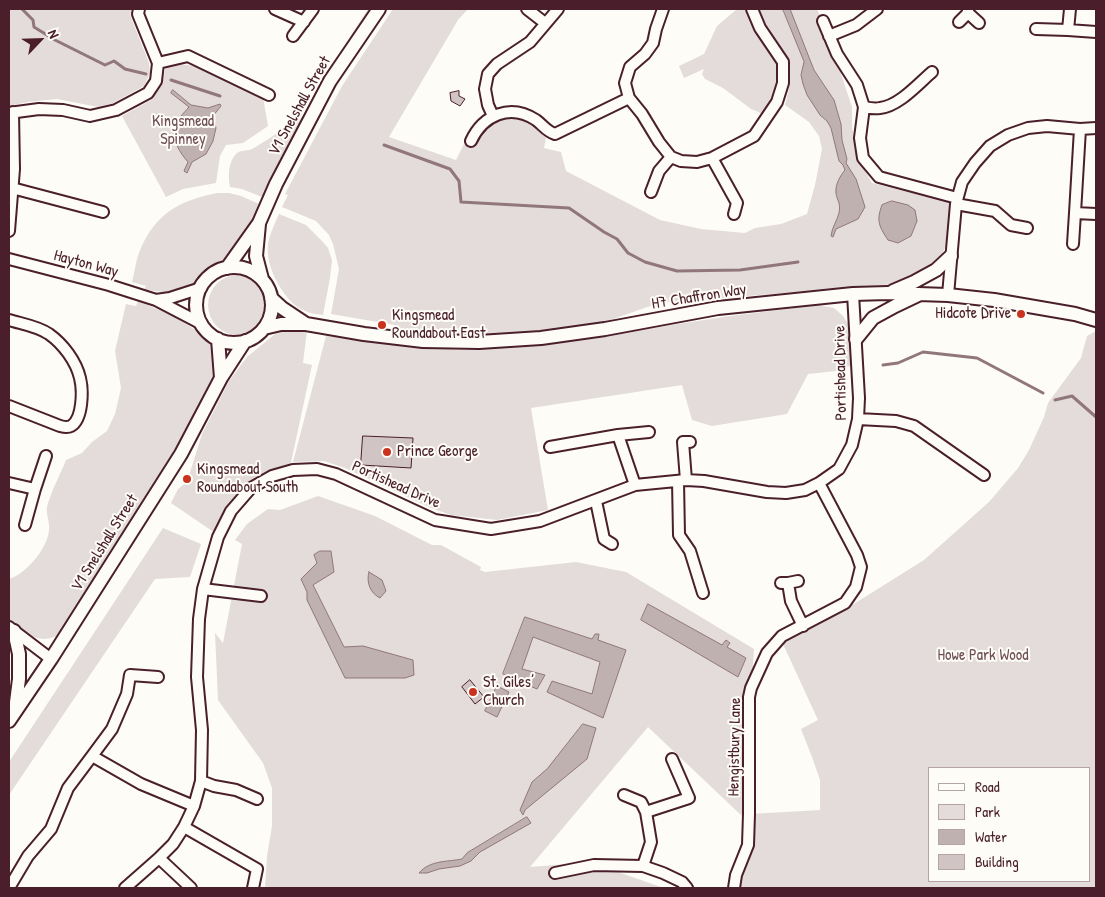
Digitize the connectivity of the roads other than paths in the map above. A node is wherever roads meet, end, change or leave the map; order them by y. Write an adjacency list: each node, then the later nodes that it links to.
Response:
1 (139, 9): 22 (street)
2 (275, 9): 13 (street)
3 (313, 9): 13 (street)
4 (379, 9): 41 (street, V1 Snelshall Street)
5 (527, 9): 15 (street)
6 (558, 9): 15 (street)
7 (663, 9): 25 (street)
8 (752, 9): 33 (street)
9 (877, 9): 21 (street)
10 (1070, 9): 18 (street)
11 (968, 11): 14 (street); 16 (street)
12 (822, 21): 21 (street)
13 (304, 22): 20 (street)
14 (959, 22)
15 (545, 23): 28 (street)
16 (979, 23)
17 (1036, 29): 18 (street)
18 (1068, 30): 19 (street)
19 (1096, 32)
20 (292, 36)
21 (829, 36): 26 (street)
22 (158, 63): 24 (street); 27 (street)
23 (932, 72): 26 (street)
24 (269, 95)
25 (629, 98): 28 (street); 32 (street)
26 (864, 107): 36 (street)
27 (11, 113): 34 (street)
28 (493, 116): 31 (street)
29 (1096, 128): 30 (street)
30 (1080, 129): 36 (street); 38 (street)
31 (471, 141)
32 (671, 156): 33 (street); 35 (street)
33 (712, 158): 39 (street)
34 (12, 188): 37 (street); 43 (street)
35 (651, 192)
36 (957, 201): 42 (street); 45 (street)
37 (103, 212)
38 (1075, 213): 40 (street); 44 (street)
39 (734, 214)
40 (1096, 214)
41 (259, 223): 47 (street, V1 Snelshall Street); 48 (street, V1 Snelshall Street)
42 (1028, 228)
43 (9, 231)
44 (1074, 244)
45 (952, 256): 50 (street); 53 (street)
46 (9, 259): 55 (street, Hayton Way)
47 (227, 268): 48 (street); 49 (street)
48 (262, 279): 54 (street)
49 (201, 288): 55 (street); 58 (street)
50 (888, 292): 51 (street, H7 Chaffron Way); 52 (street, H7 Chaffron Way)
51 (923, 293): 53 (street, H7 Chaffron Way); 62 (street)
52 (854, 294): 59 (street, H7 Chaffron Way); 62 (street, Portishead Drive)
53 (948, 295): 57 (street, H7 Chaffron Way)
54 (272, 298): 59 (street, H7 Chaffron Way); 60 (street)
55 (156, 300): 58 (street, Hayton Way)
56 (9, 320): 65 (street)
57 (1096, 320)
58 (202, 324): 61 (street)
59 (306, 324): 60 (street, H7 Chaffron Way)
60 (264, 328): 63 (street)
61 (218, 339): 63 (street); 64 (street)
62 (856, 339): 66 (street, Portishead Drive)
63 (245, 341): 64 (street, V1 Snelshall Street)
64 (221, 378): 87 (street, V1 Snelshall Street)
65 (9, 406)
66 (858, 419): 72 (street); 75 (street, Portishead Drive)
67 (649, 432): 68 (street)
68 (618, 436): 70 (street); 76 (street)
69 (690, 442): 73 (street)
70 (550, 447)
71 (46, 456): 77 (street)
72 (984, 475)
73 (682, 480): 75 (street, Portishead Drive); 76 (street, Portishead Drive); 83 (street)
74 (9, 483): 77 (street)
75 (819, 483): 85 (street, Hengistbury Lane)
76 (635, 485): 78 (street, Portishead Drive)
77 (35, 489): 79 (street)
78 (596, 501): 80 (street); 82 (street, Portishead Drive)
79 (25, 525)
80 (612, 544)
81 (789, 582): 85 (street)
82 (203, 589): 84 (street); 92 (street, Portishead Drive)
83 (703, 592)
84 (260, 596)
85 (803, 626): 106 (street, Hengistbury Lane)
86 (11, 629): 87 (street); 89 (street)
87 (50, 659): 89 (street, V1 Snelshall Street)
88 (158, 677): 90 (street)
89 (12, 716)
90 (92, 756): 95 (street); 101 (street)
91 (672, 759): 96 (street)
92 (201, 781): 94 (street); 95 (street, Portishead Drive)
93 (624, 795): 96 (street)
94 (258, 799)
95 (194, 806): 97 (street, Portishead Drive)
96 (646, 812): 99 (street)
97 (184, 827): 98 (street, Portishead Drive); 104 (street)
98 (159, 858): 102 (street, Portishead Drive); 103 (street)
99 (643, 866): 100 (street); 105 (street)
100 (555, 873)
101 (9, 888)
102 (125, 888)
103 (191, 888)
104 (253, 888)
105 (688, 888)
106 (734, 888)

